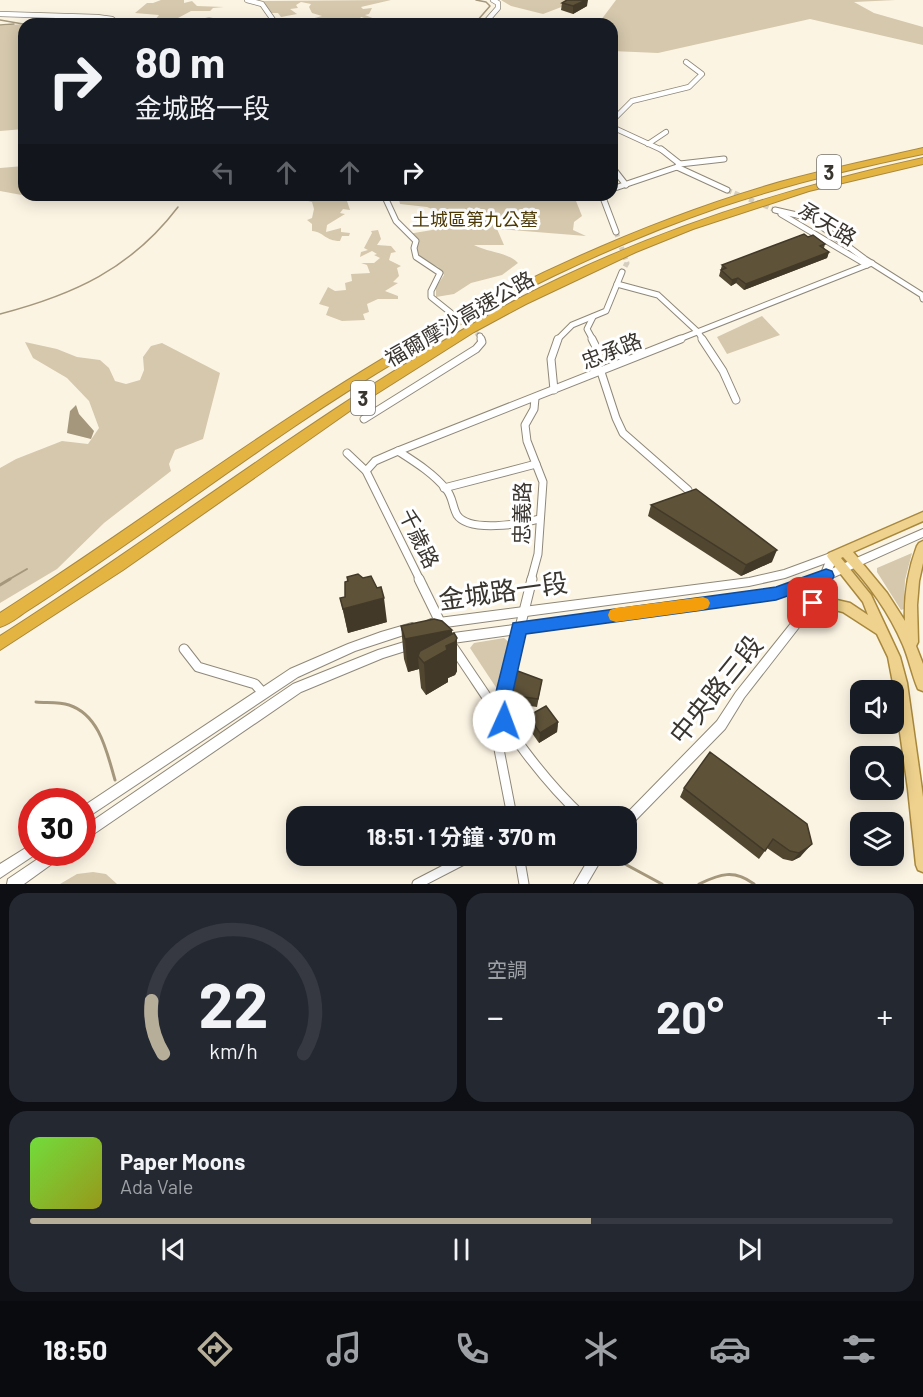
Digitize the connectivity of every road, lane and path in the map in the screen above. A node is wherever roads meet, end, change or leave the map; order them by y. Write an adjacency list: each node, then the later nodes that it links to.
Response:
1 (247, 0): 7 (street)
2 (494, 0): 8 (street)
3 (0, 14): 5 (street)
4 (78, 18): 6 (street)
5 (78, 18)
6 (104, 18)
7 (272, 18)
8 (489, 18)
9 (686, 62): 10 (street)
10 (618, 115)
11 (618, 131): 13 (street)
12 (666, 132): 13 (street)
13 (648, 144): 17 (street)
14 (923, 151): 61 (highway, 福爾摩沙高速公路 / 3)
15 (724, 159): 17 (street)
16 (923, 161): 25 (highway, 福爾摩沙高速公路 / 3)
17 (678, 166): 20 (street); 22 (street)
18 (923, 170): 25 (highway)
19 (618, 174): 20 (street)
20 (626, 184): 21 (street)
21 (618, 187)
22 (727, 190)
23 (386, 201): 35 (street)
24 (604, 201): 30 (street)
25 (763, 202): 66 (highway, 福爾摩沙高速公路 / 3)
26 (794, 214): 27 (street); 27 (street, 承天路); 29 (street, 承天路)
27 (787, 217): 28 (street, 承天路)
28 (796, 222): 29 (street); 31 (street, 承天路)
29 (819, 225): 31 (street, 承天路)
30 (616, 232)
31 (869, 264): 34 (street, 承天路); 37 (street, 忠承路)
32 (622, 272): 33 (street)
33 (617, 284): 36 (street); 37 (street)
34 (923, 299)
35 (451, 313)
36 (593, 317): 39 (street); 41 (street)
37 (698, 332): 39 (street, 忠承路); 43 (street)
38 (480, 336): 44 (street)
39 (631, 359): 40 (street, 忠承路)
40 (601, 372): 41 (street, 忠承路); 50 (street)
41 (554, 390): 42 (street, 忠承路)
42 (536, 398): 45 (street, 忠承路); 47 (street, 忠義路)
43 (736, 400)
44 (364, 419)
45 (398, 451): 48 (street, 忠承路); 49 (street)
46 (347, 453): 48 (street, 千歲路)
47 (536, 464): 49 (street); 52 (street, 忠義路)
48 (366, 471): 62 (street, 千歲路)
49 (444, 488): 52 (street)
50 (688, 490)
51 (923, 516): 55 (main road)
52 (539, 519): 60 (street, 忠義路)
53 (923, 533): 56 (main road)
54 (923, 546): 68 (main road)
55 (839, 554): 56 (main road); 57 (main road); 58 (street, 中央路三段); 60 (main road, 金城路一段)
56 (857, 563): 57 (main road); 68 (main road)
57 (844, 568): 58 (main road); 64 (main road)
58 (826, 576): 59 (street, 中央路三段); 63 (main road, 金城路一段)
59 (815, 600): 64 (main road); 77 (street, 中央路三段)
60 (525, 611): 62 (main road, 金城路一段); 63 (street, 忠義路)
61 (0, 621)
62 (440, 622): 65 (street, 千歲路); 71 (main road, 金城路一段)
63 (519, 628): 65 (main road, 金城路一段); 72 (street, 忠義路)
64 (886, 636): 84 (main road)
65 (447, 638): 70 (street, 千歲路); 78 (main road, 金城路一段)
66 (0, 644)
67 (184, 649): 71 (street)
68 (913, 651): 69 (main road)
69 (923, 684)
70 (485, 691): 72 (street); 73 (street, 千歲路)
71 (263, 693): 74 (main road, 金城路一段)
72 (502, 700): 73 (street, 忠義路)
73 (504, 721): 75 (street, 忠義路); 76 (street, 千歲路)
74 (96, 806)
75 (510, 806)
76 (571, 806)
77 (637, 811)
78 (96, 826)
79 (18, 860): 85 (main road)
80 (39, 866): 86 (main road)
81 (452, 866): 87 (street)
82 (521, 866): 88 (street)
83 (591, 866): 89 (street)
84 (923, 866)
85 (0, 872)
86 (13, 884)
87 (417, 884)
88 (524, 884)
89 (580, 884)

